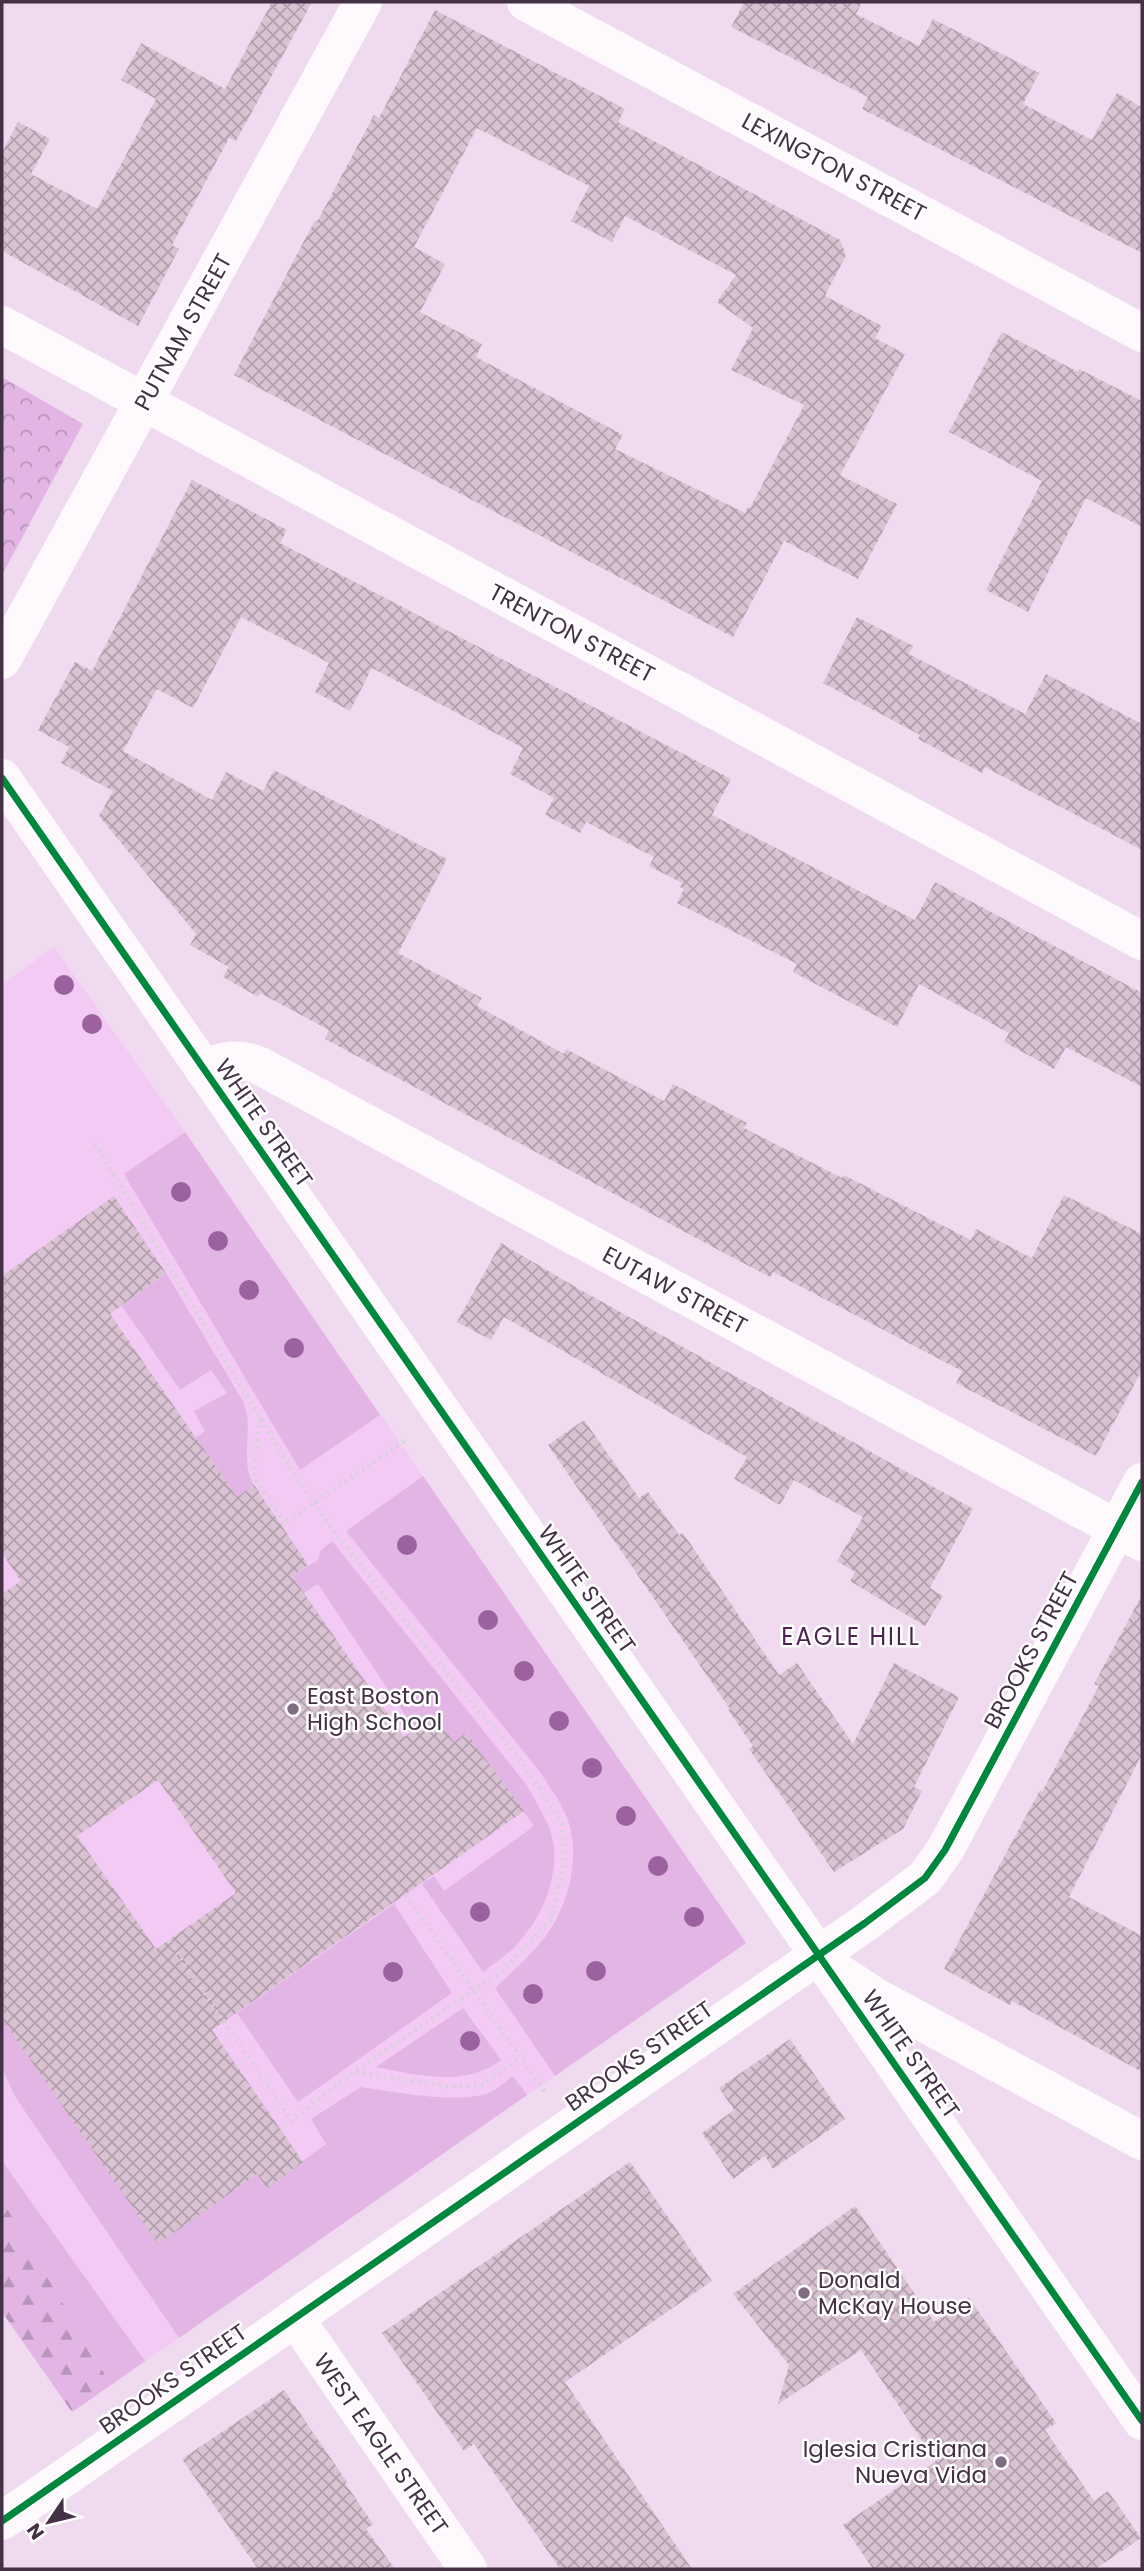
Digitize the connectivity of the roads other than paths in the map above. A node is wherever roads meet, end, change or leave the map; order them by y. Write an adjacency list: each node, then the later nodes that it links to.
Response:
1 (363, 2): 5 (street, PUTNAM STREET)
2 (526, 2): 4 (street, LEXINGTON STREET)
3 (2, 325): 5 (street, TRENTON STREET)
4 (1142, 333)
5 (145, 402): 6 (street, PUTNAM STREET); 8 (street, TRENTON STREET)
6 (2, 660)
7 (2, 778): 9 (street, WHITE STREET)
8 (1142, 941)
9 (204, 1070): 11 (street, EUTAW STREET); 12 (street, WHITE STREET)
10 (1142, 1482): 11 (street, BROOKS STREET)
11 (1130, 1535): 12 (street, BROOKS STREET)
12 (819, 1955): 13 (street); 14 (street, BROOKS STREET); 15 (street, WHITE STREET)
13 (1142, 2141)
14 (295, 2318): 16 (street, BROOKS STREET); 17 (street, WEST EAGLE STREET)
15 (1142, 2421)
16 (2, 2521)
17 (468, 2569)

